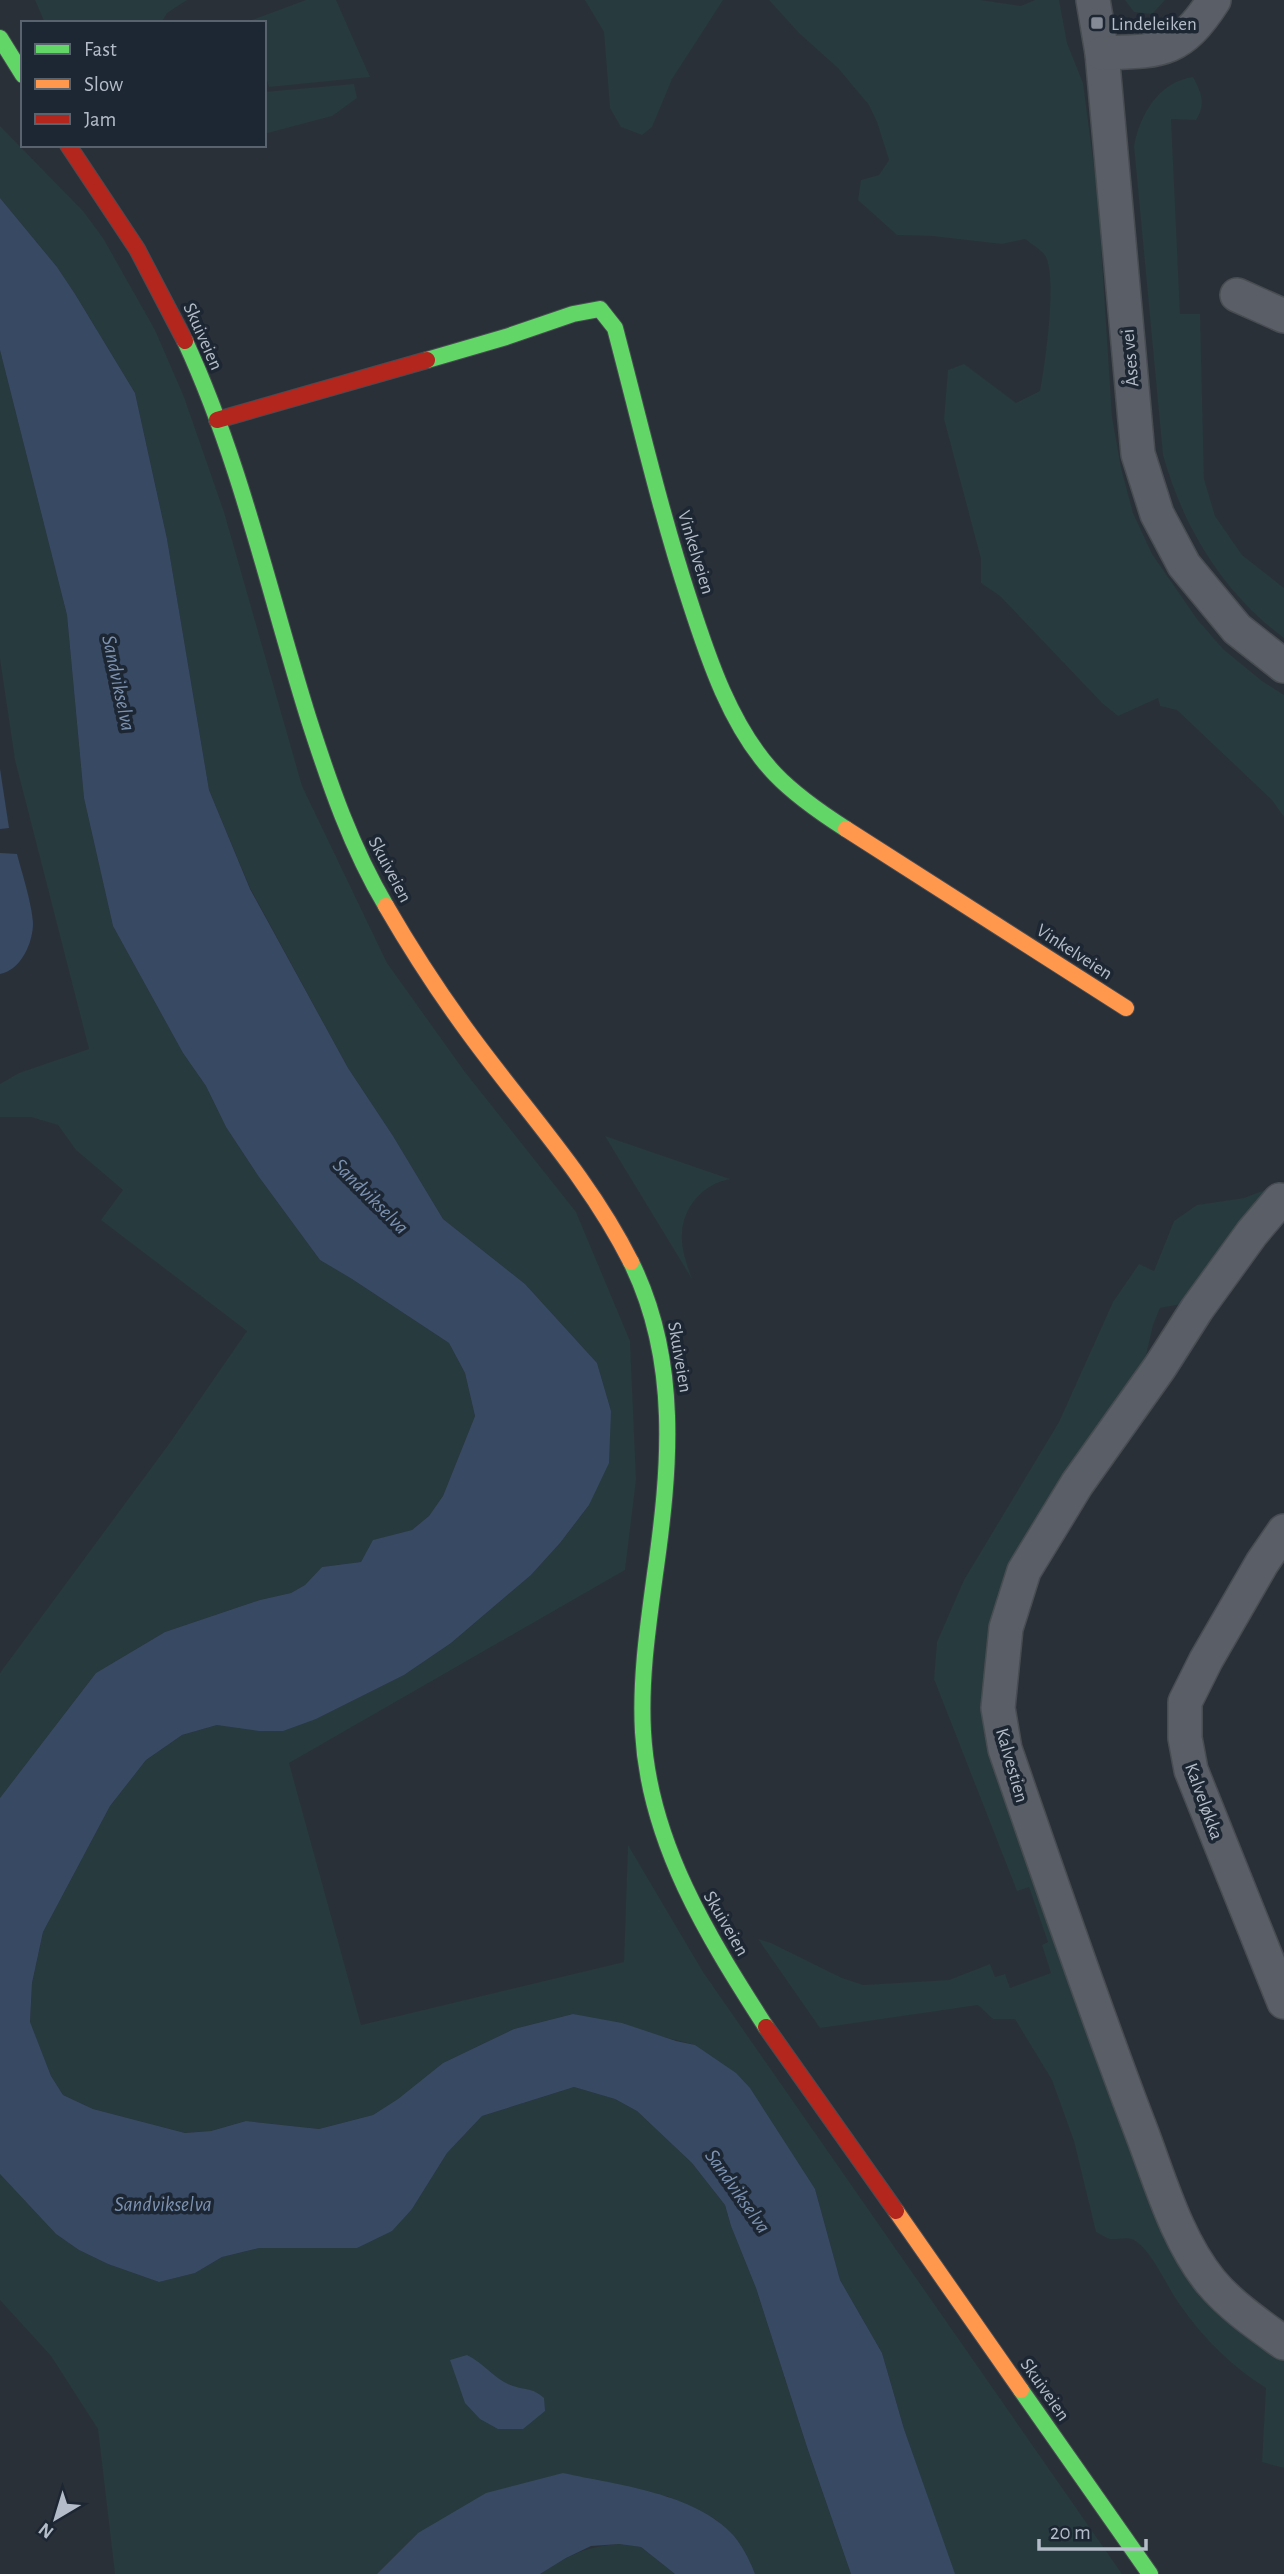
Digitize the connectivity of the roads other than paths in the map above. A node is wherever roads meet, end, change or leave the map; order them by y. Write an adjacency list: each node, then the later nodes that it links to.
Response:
1 (1093, 0): 4 (street, Åses vei)
2 (1214, 0): 4 (street)
3 (0, 38): 5 (main road)
4 (1101, 53): 10 (street, Åses vei)
5 (21, 72)
6 (69, 147): 9 (main road, Skuiveien)
7 (1237, 295): 8 (street)
8 (1284, 316)
9 (217, 420): 11 (main road, Vinkelveien); 16 (main road, Skuiveien)
10 (1284, 666)
11 (1126, 1008)
12 (1280, 1200): 15 (street, Kalvestien)
13 (1284, 1531): 14 (street, Kalveløkka)
14 (1284, 2002)
15 (1284, 2343)
16 (1150, 2574)

